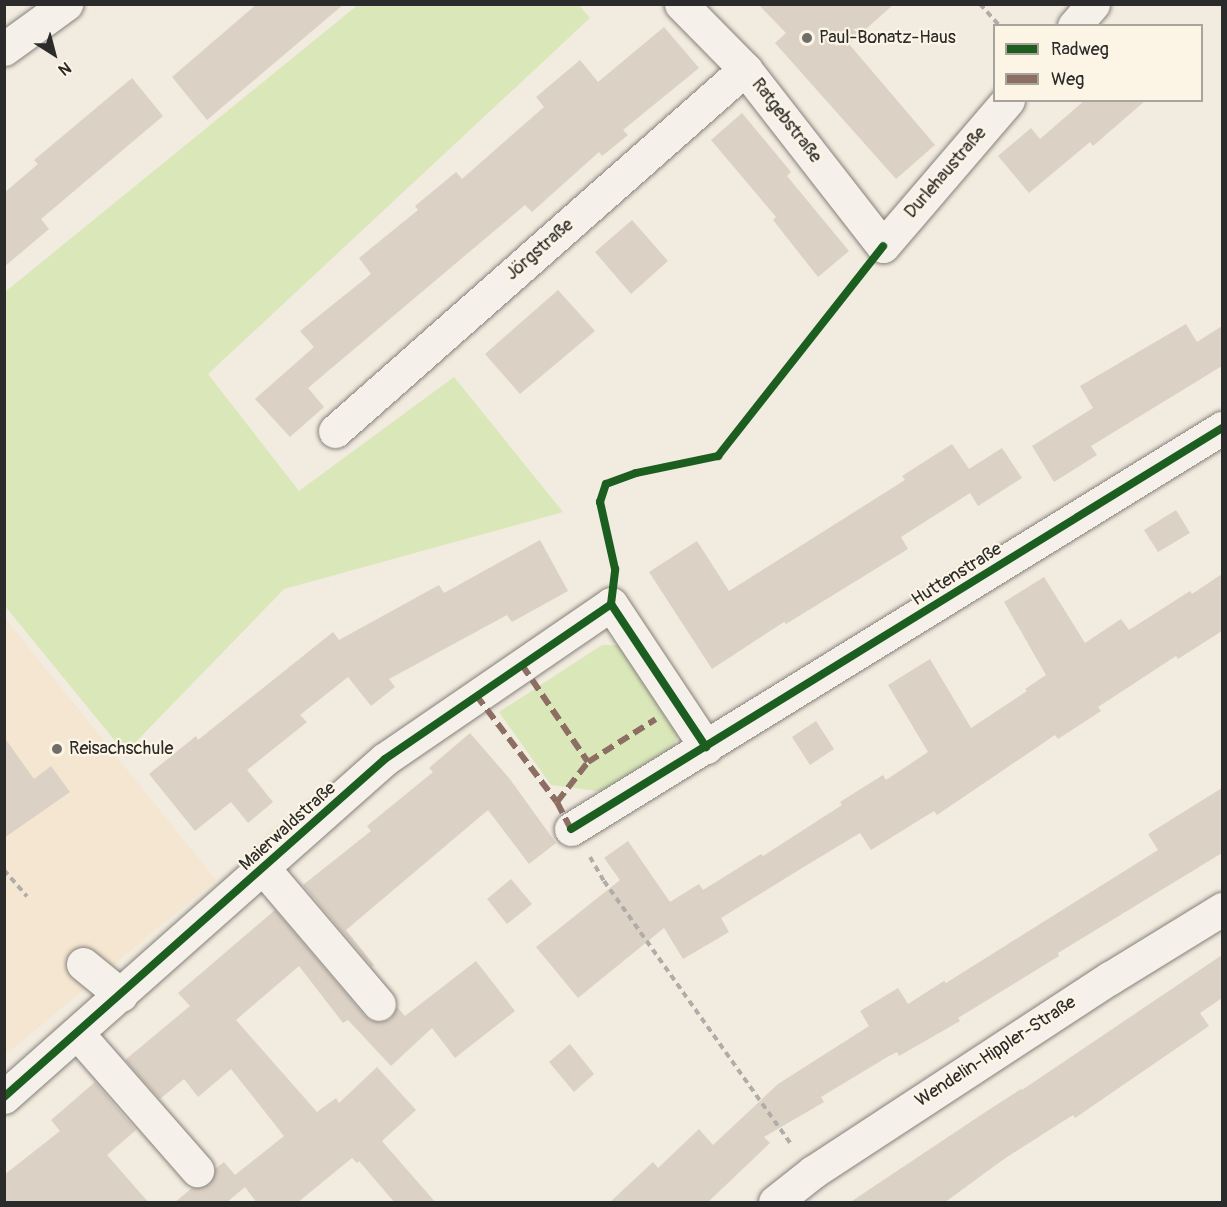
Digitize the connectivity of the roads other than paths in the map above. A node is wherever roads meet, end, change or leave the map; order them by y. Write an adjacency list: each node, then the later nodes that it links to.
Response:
1 (66, 4): 5 (street)
2 (681, 4): 6 (street, Ratgebstraße)
3 (1093, 4): 4 (street)
4 (1076, 24)
5 (4, 49)
6 (745, 69): 8 (street, Ratgebstraße); 10 (street, Jörgstraße)
7 (1006, 102): 8 (street, Durlehaustraße)
8 (883, 246)
9 (1222, 428): 11 (street, Huttenstraße)
10 (335, 431)
11 (706, 747): 12 (street, Huttenstraße); 13 (street, Maierwaldstraße)
12 (578, 839)
13 (264, 869): 16 (street, Maierwaldstraße); 17 (street)
14 (1222, 909): 21 (street, Wendelin-Hippler-Straße)
15 (83, 964): 16 (street)
16 (121, 995): 18 (street, Maierwaldstraße)
17 (379, 1004)
18 (78, 1034): 19 (street, Maierwaldstraße); 20 (street)
19 (4, 1097)
20 (196, 1170)
21 (775, 1203)

